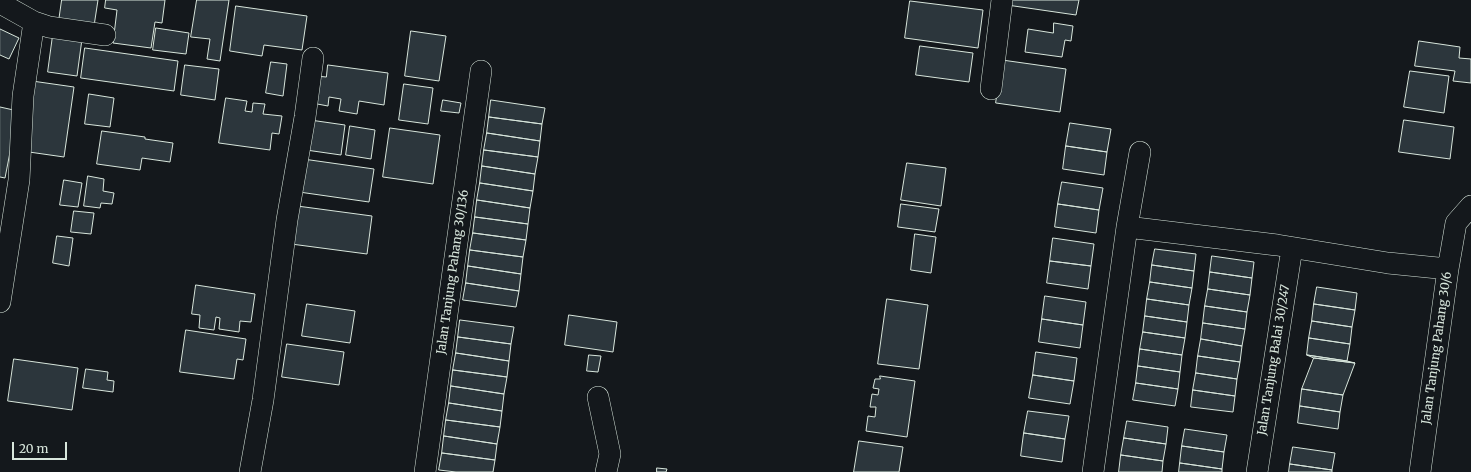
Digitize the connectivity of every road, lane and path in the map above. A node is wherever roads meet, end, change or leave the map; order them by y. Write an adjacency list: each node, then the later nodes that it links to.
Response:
1 (1002, 0): 7 (street)
2 (0, 3): 3 (street)
3 (34, 22): 4 (street); 13 (street)
4 (105, 35)
5 (313, 58): 15 (street)
6 (480, 71): 16 (street, Jalan Tanjung Pahang 30/136)
7 (991, 89)
8 (1140, 152): 10 (street)
9 (1471, 206): 12 (street, Jalan Tanjung Pahang 30/6)
10 (1126, 227): 11 (street); 18 (street)
11 (1292, 248): 12 (street); 19 (street, Jalan Tanjung Balai 30/247)
12 (1448, 269): 20 (street, Jalan Tanjung Pahang 30/6)
13 (0, 302)
14 (598, 397): 17 (street)
15 (250, 472)
16 (425, 472)
17 (606, 472)
18 (1093, 472)
19 (1257, 472)
20 (1420, 472)

